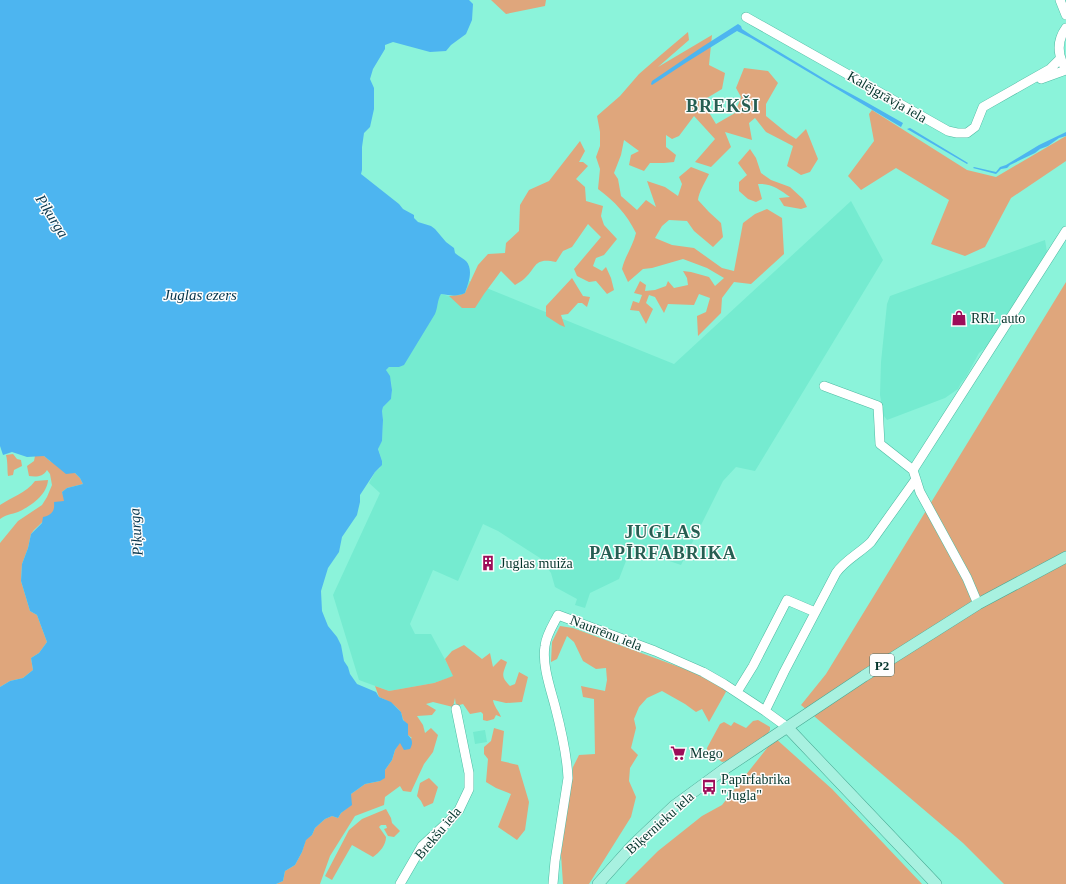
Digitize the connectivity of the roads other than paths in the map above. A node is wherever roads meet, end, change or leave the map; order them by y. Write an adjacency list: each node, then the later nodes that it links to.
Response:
1 (1060, 0): 2 (street)
2 (1066, 14)
3 (746, 17): 7 (street, Kalējgrāvja iela)
4 (1066, 28): 5 (street)
5 (1060, 59): 6 (street); 7 (street, Kalējgrāvja iela)
6 (1066, 69): 7 (street, Kalējgrāvja iela)
7 (1019, 87)
8 (1066, 231): 10 (street)
9 (824, 386): 10 (street)
10 (915, 475): 12 (street); 13 (street)
11 (1066, 557): 12 (main road, P2)
12 (978, 604): 17 (main road, P2)
13 (815, 612): 14 (street); 16 (street)
14 (737, 692): 16 (street, Nautrēnu iela); 19 (street, Nautrēnu iela)
15 (456, 709): 18 (street, Brekšu iela)
16 (765, 711): 17 (street, Nautrēnu iela)
17 (787, 728): 20 (main road, Biķernieku iela); 21 (main road)
18 (400, 884)
19 (554, 884)
20 (598, 884)
21 (936, 884)

